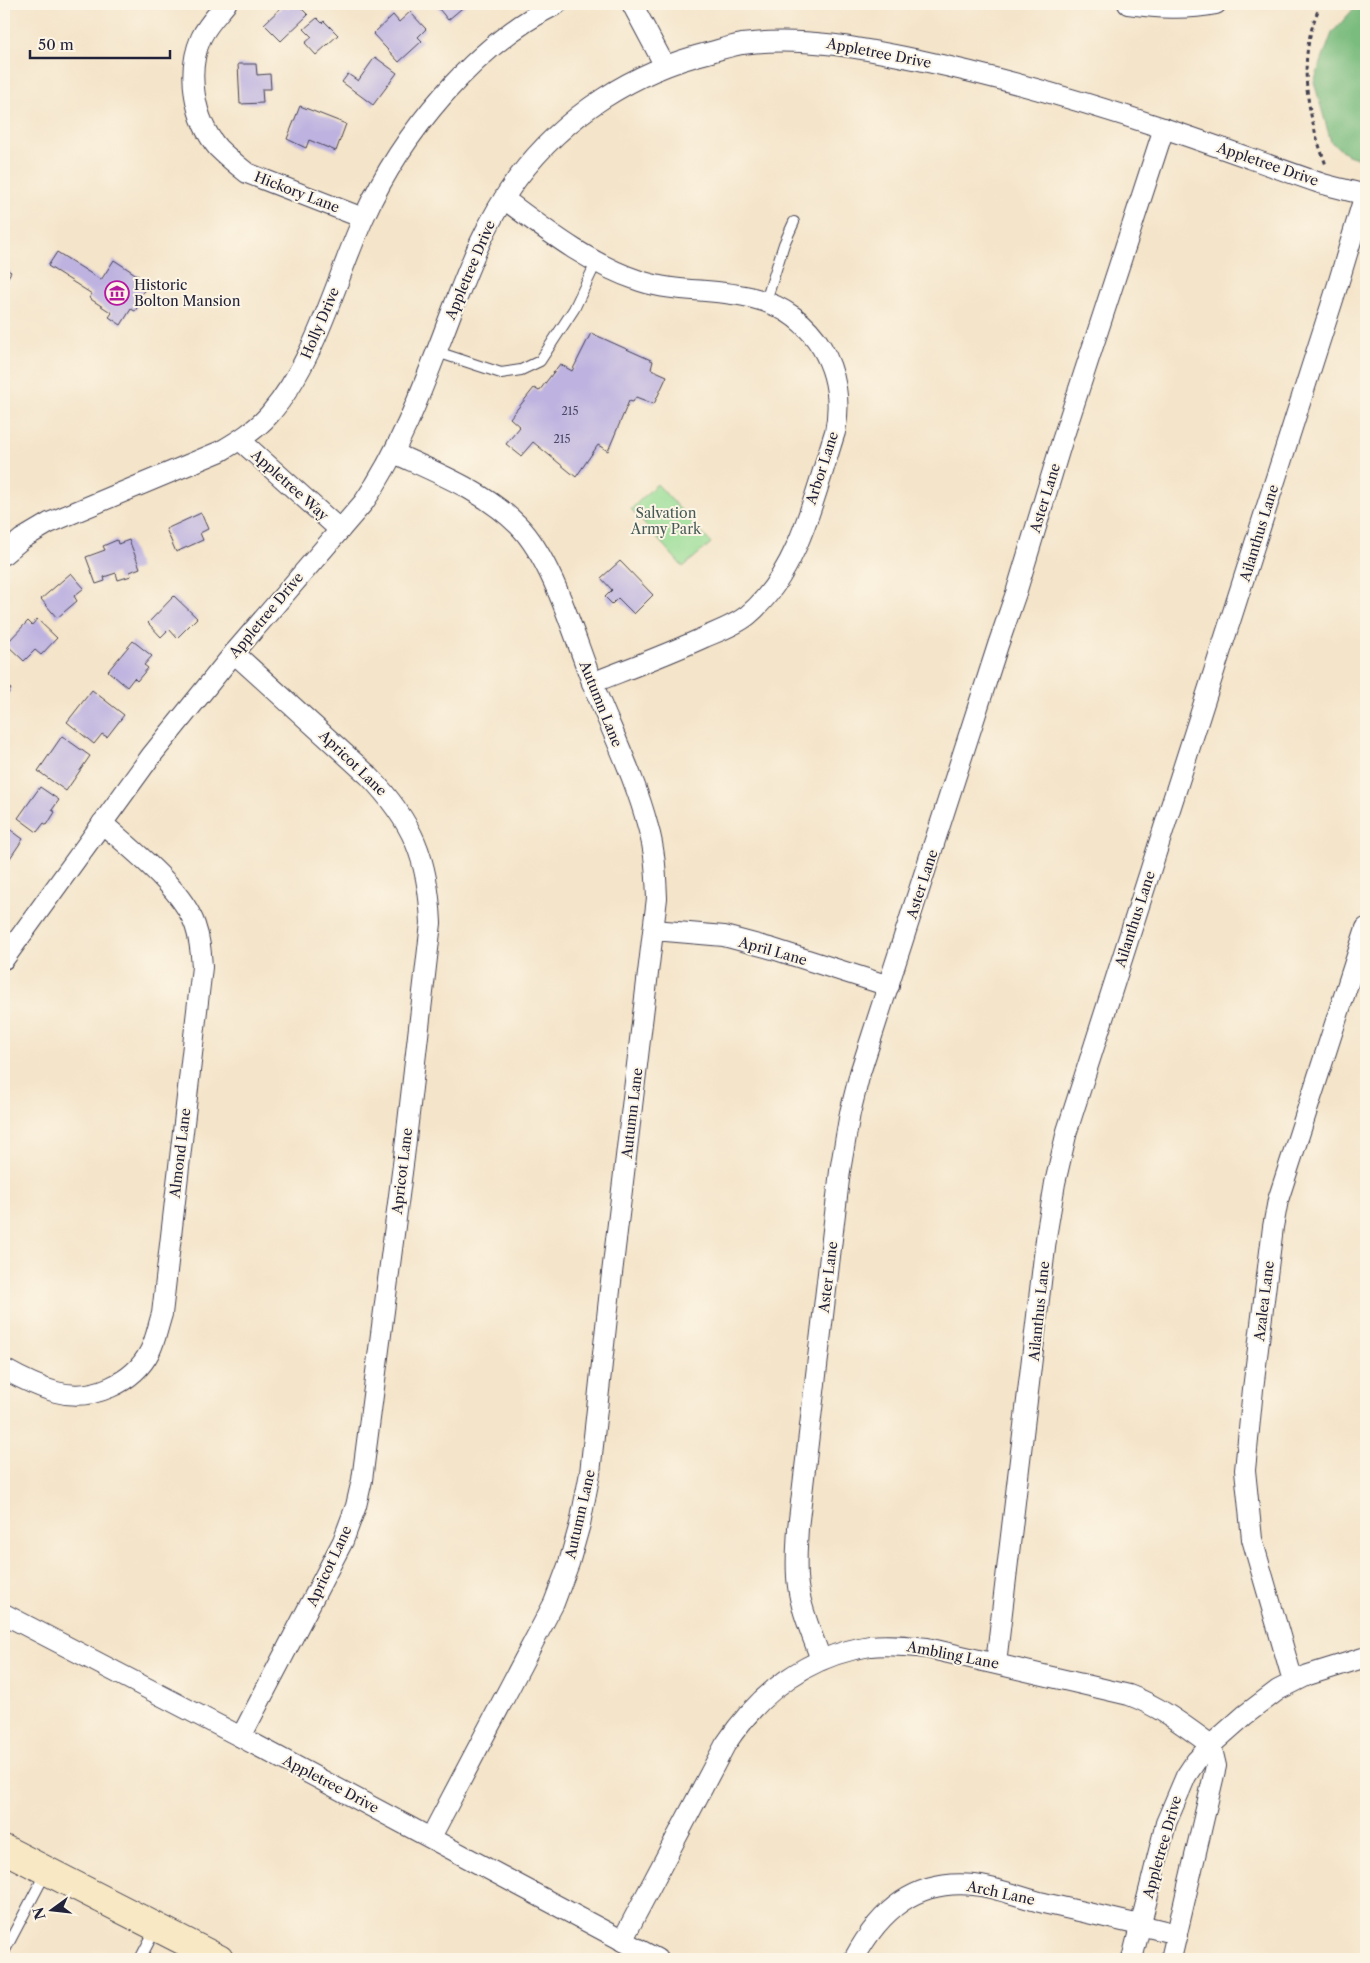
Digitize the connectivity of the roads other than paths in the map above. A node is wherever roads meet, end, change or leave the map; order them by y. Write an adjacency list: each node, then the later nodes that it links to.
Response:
1 (226, 4): 10 (street, Hickory Lane)
2 (557, 4): 10 (street, Holly Drive)
3 (632, 4): 6 (street)
4 (1128, 4): 5 (street)
5 (1216, 4)
6 (665, 66): 7 (street, Appletree Drive); 9 (street, Appletree Drive)
7 (1164, 128): 8 (street, Appletree Drive); 25 (street, Aster Lane)
8 (1366, 194): 30 (street, Ailanthus Lane)
9 (504, 199): 12 (street, Arbor Lane); 14 (street, Appletree Drive)
10 (363, 218): 15 (street, Holly Drive)
11 (794, 222): 13 (lane)
12 (596, 263): 13 (street, Arbor Lane); 14 (lane)
13 (766, 302): 20 (street, Arbor Lane)
14 (436, 352): 16 (street, Appletree Drive)
15 (240, 440): 17 (street, Appletree Way); 18 (street, Holly Drive)
16 (394, 453): 17 (street, Appletree Drive); 20 (street, Autumn Lane)
17 (340, 530): 19 (street, Appletree Drive)
18 (4, 554)
19 (234, 653): 21 (street, Appletree Drive); 32 (street, Apricot Lane)
20 (592, 683): 23 (street, Autumn Lane)
21 (102, 823): 24 (street, Appletree Drive); 26 (street, Almond Lane)
22 (1366, 928): 31 (street, Azalea Lane)
23 (654, 930): 25 (street, April Lane); 34 (street, Autumn Lane)
24 (4, 959)
25 (889, 986): 29 (street, Aster Lane)
26 (4, 1369)
27 (4, 1614): 32 (street, Appletree Drive)
28 (1366, 1658): 31 (street, Appletree Drive)
29 (821, 1660): 30 (street, Ambling Lane); 40 (street, Ambling Lane)
30 (996, 1663): 33 (street, Ambling Lane)
31 (1293, 1682): 33 (street, Appletree Drive)
32 (241, 1737): 34 (street, Appletree Drive)
33 (1211, 1745): 37 (street, Appletree Drive); 39 (street)
34 (431, 1837): 40 (street, Appletree Drive)
35 (4, 1849): 36 (main road)
36 (47, 1871): 38 (main road); 41 (lane)
37 (1140, 1925): 39 (street, Arch Lane); 45 (street, Arch Lane); 46 (street, Appletree Drive)
38 (156, 1927): 42 (lane); 43 (main road)
39 (1177, 1934): 47 (street)
40 (622, 1941): 44 (street, Appletree Drive)
41 (4, 1952)
42 (140, 1959)
43 (219, 1959)
44 (657, 1959)
45 (854, 1959)
46 (1132, 1959)
47 (1171, 1959)

